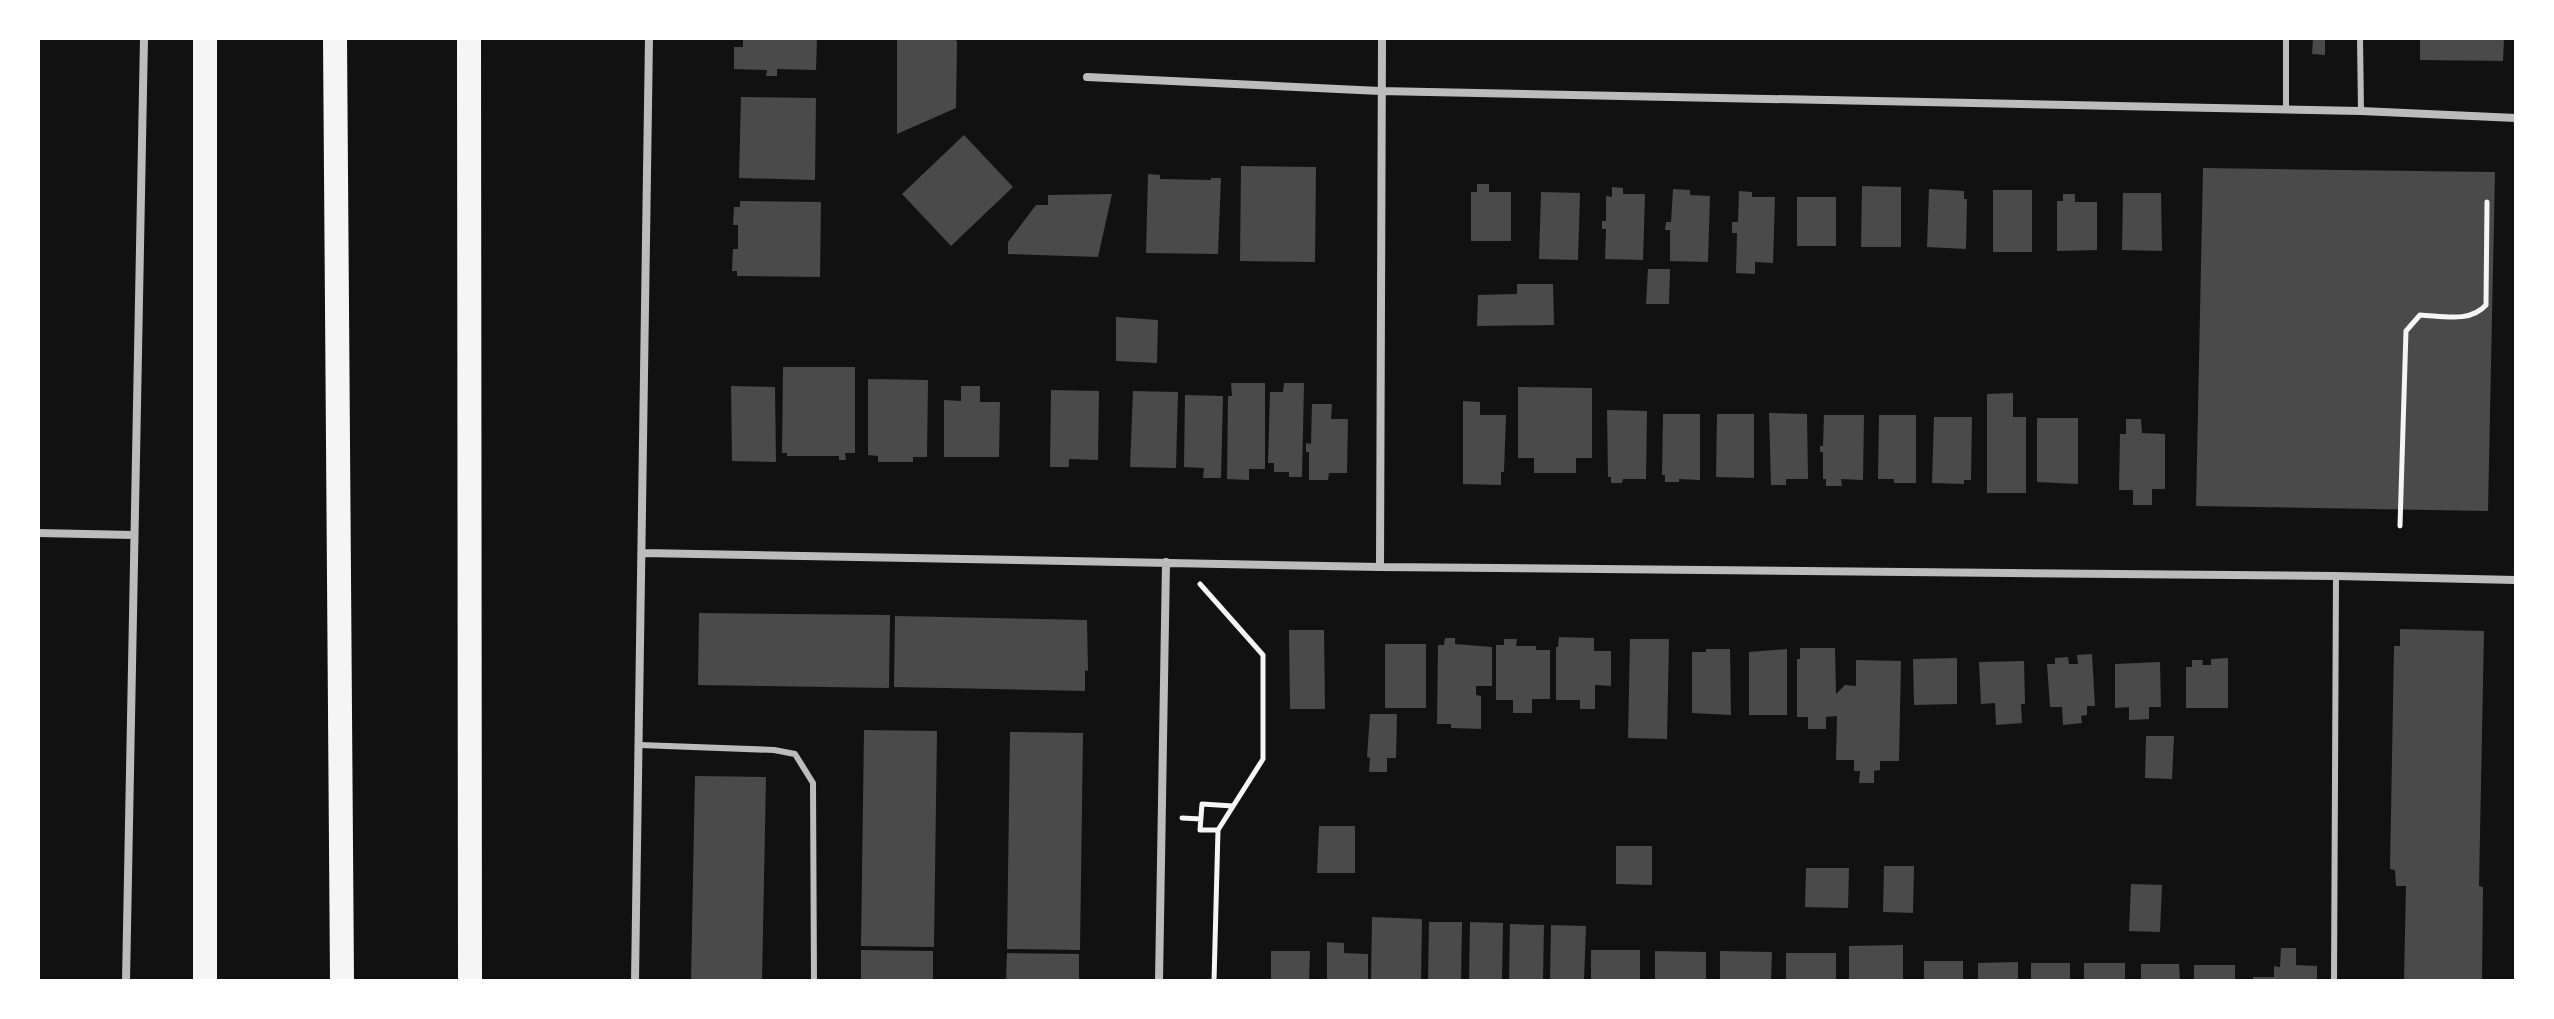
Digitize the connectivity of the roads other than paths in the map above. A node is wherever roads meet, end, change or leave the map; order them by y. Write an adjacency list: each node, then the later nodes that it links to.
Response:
1 (144, 38): 15 (street)
2 (205, 38): 23 (highway)
3 (335, 38): 24 (highway)
4 (469, 38): 25 (highway)
5 (649, 38): 16 (street)
6 (1382, 38): 10 (street)
7 (2286, 38): 11 (lane)
8 (2360, 38): 12 (lane)
9 (1087, 77): 10 (street)
10 (1380, 91): 11 (street); 18 (street)
11 (2286, 109): 12 (street)
12 (2361, 111): 13 (street)
13 (2516, 118)
14 (38, 533): 15 (street)
15 (134, 535): 22 (street)
16 (643, 553): 17 (street); 21 (street)
17 (1166, 562): 18 (street); 28 (street)
18 (1380, 567): 19 (street)
19 (2336, 576): 20 (street); 29 (lane)
20 (2516, 580)
21 (640, 745): 26 (street); 27 (lane)
22 (126, 981)
23 (205, 981)
24 (342, 981)
25 (470, 981)
26 (635, 981)
27 (814, 981)
28 (1159, 981)
29 (2334, 981)

